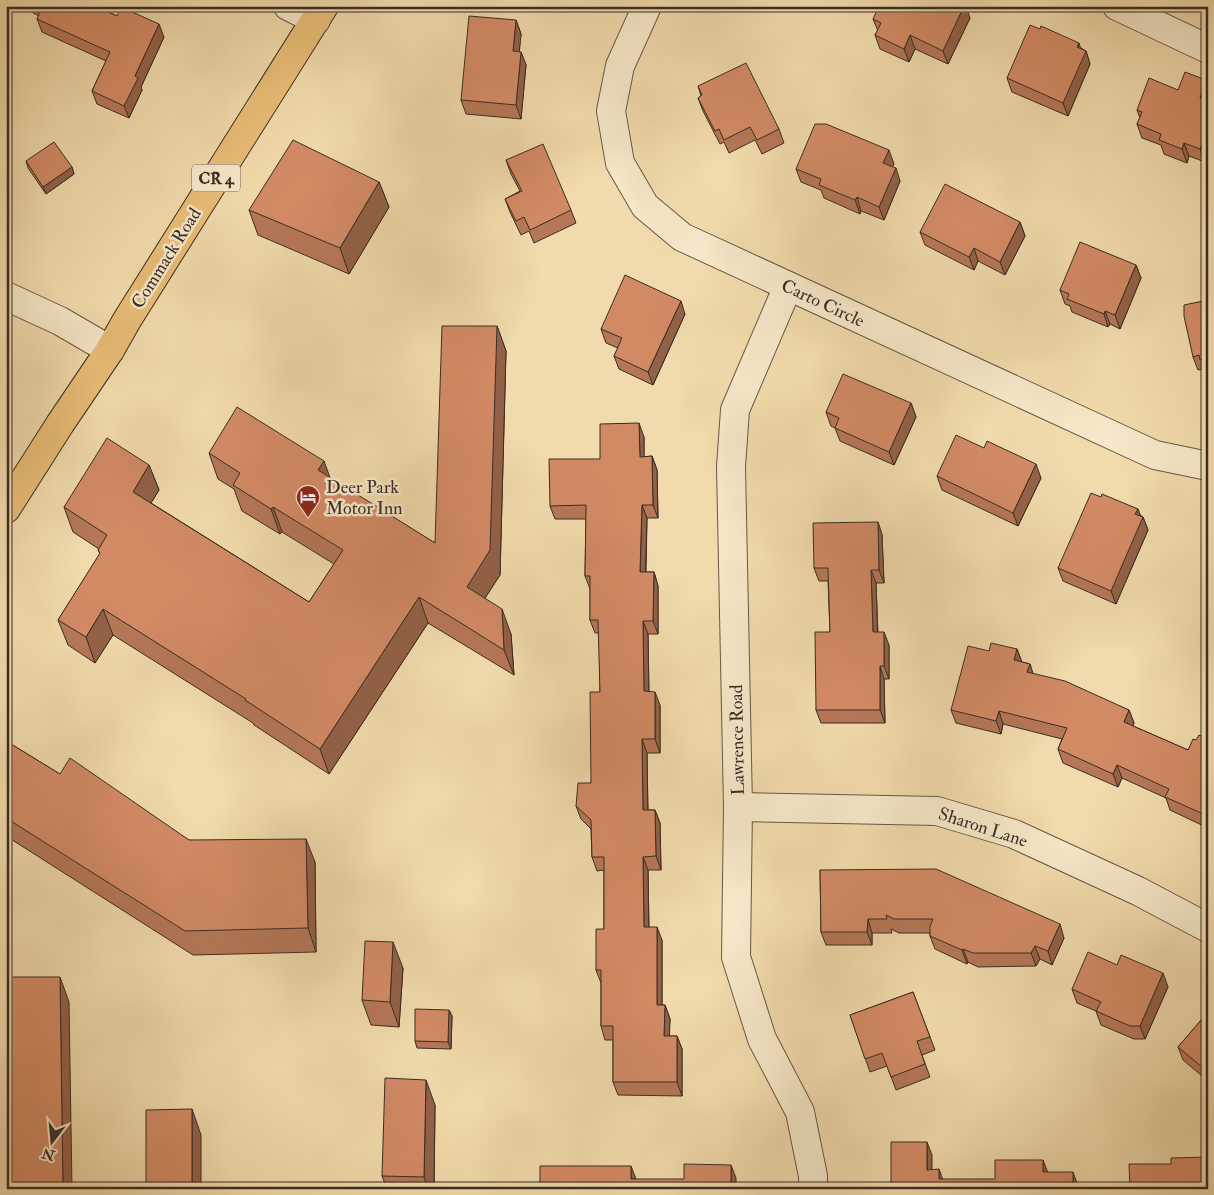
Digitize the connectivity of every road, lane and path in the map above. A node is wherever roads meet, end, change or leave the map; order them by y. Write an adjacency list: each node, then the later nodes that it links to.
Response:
1 (288, 6): 4 (street)
2 (647, 6): 6 (street, Carto Circle)
3 (1117, 6): 5 (street)
4 (320, 13): 8 (main road, Commack Road / CR 4)
5 (1208, 49)
6 (788, 286): 9 (street, Carto Circle); 11 (street, Lawrence Road)
7 (6, 296): 8 (street)
8 (110, 350): 10 (main road, Commack Road / CR 4)
9 (1208, 466)
10 (6, 509)
11 (738, 807): 12 (street, Sharon Lane); 13 (street, Lawrence Road)
12 (1208, 928)
13 (813, 1189)

